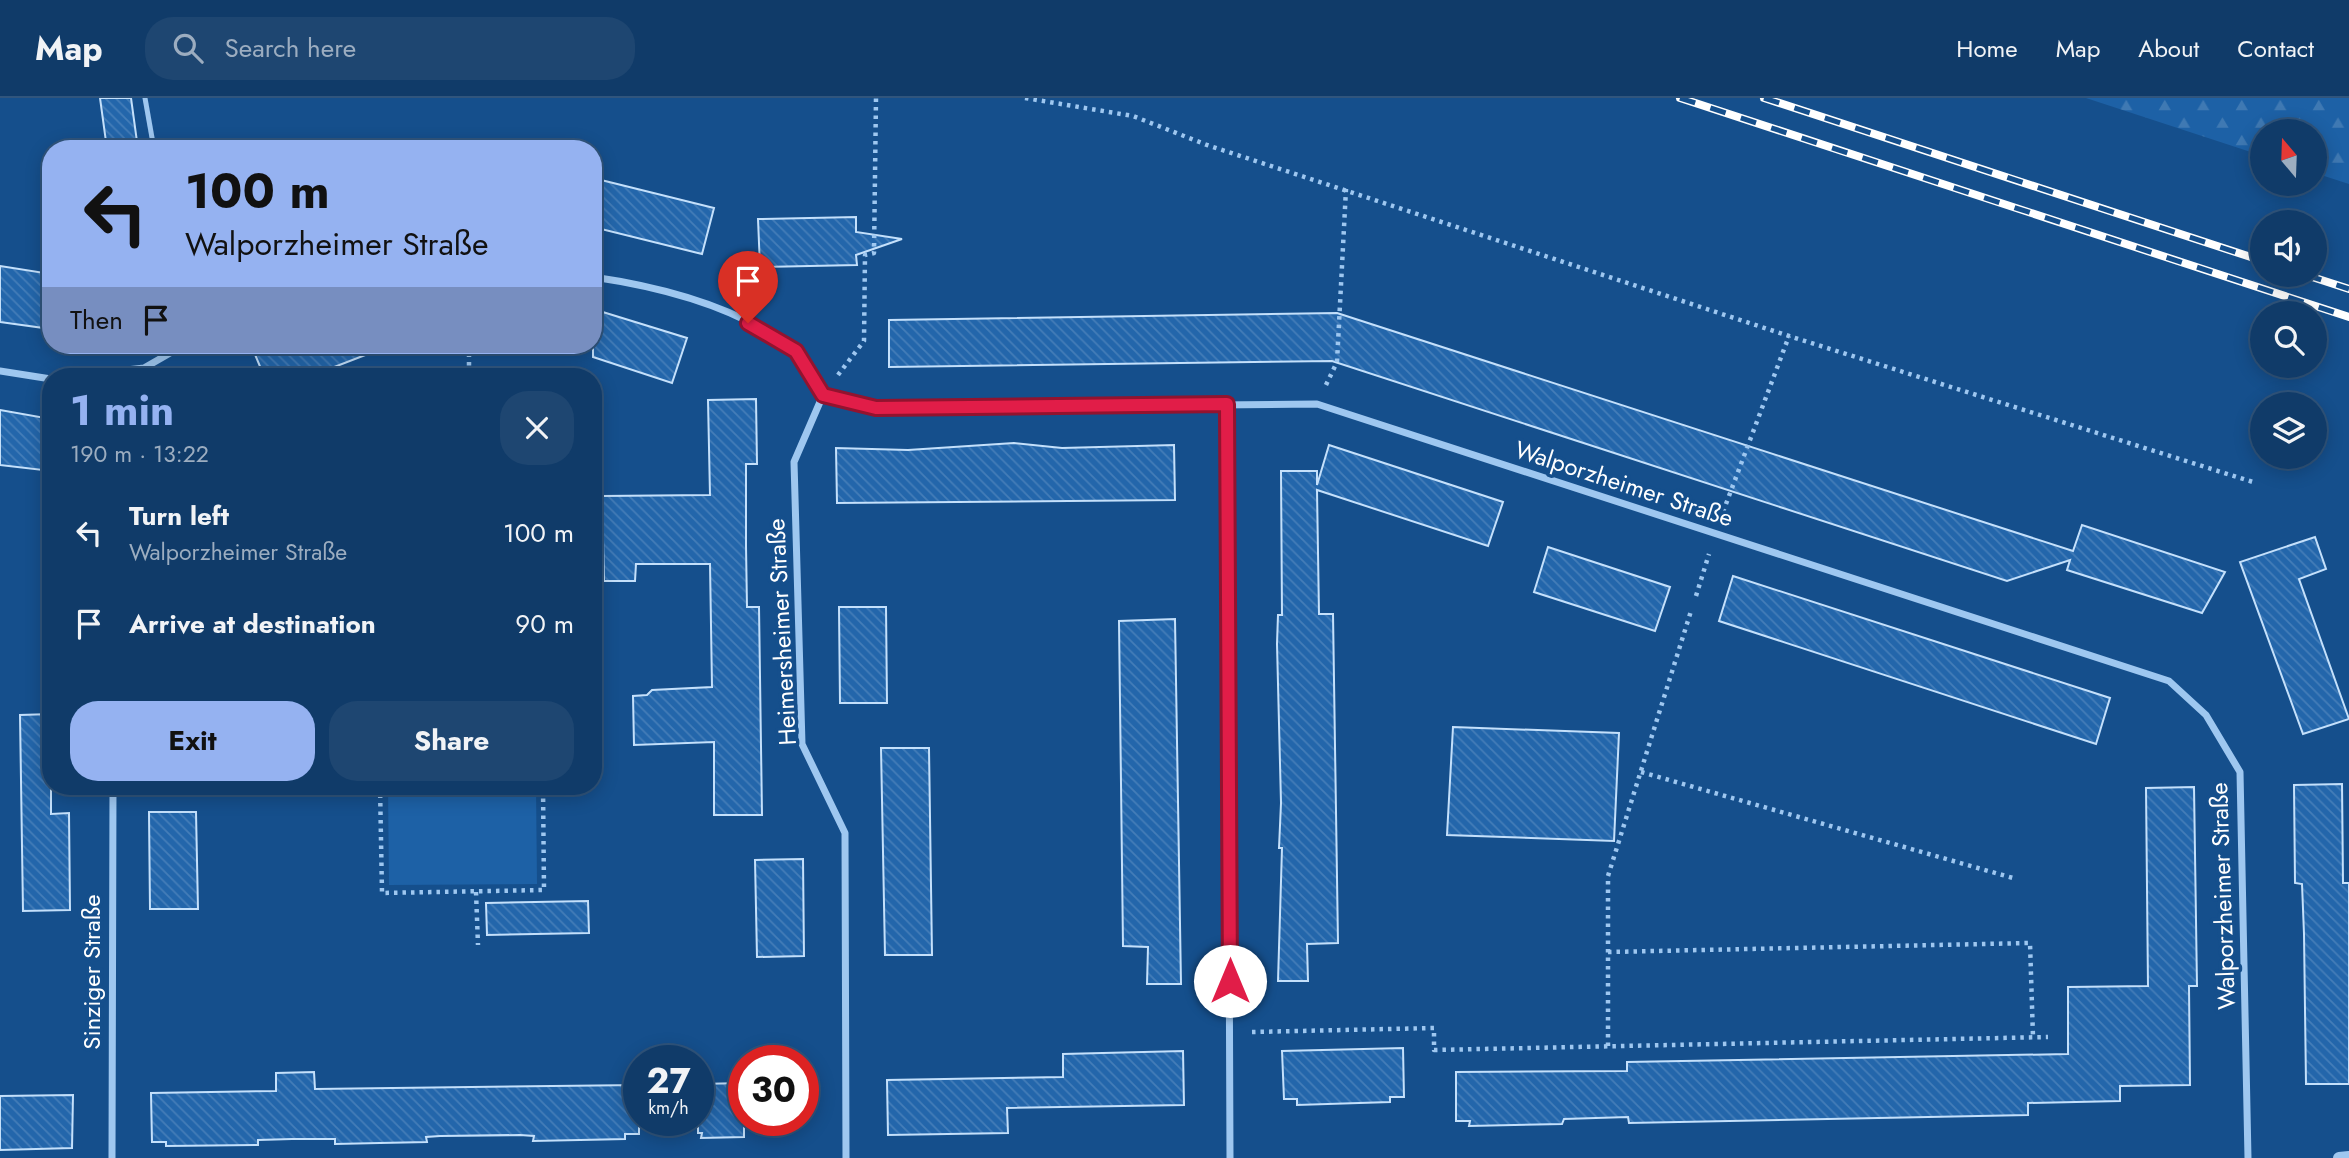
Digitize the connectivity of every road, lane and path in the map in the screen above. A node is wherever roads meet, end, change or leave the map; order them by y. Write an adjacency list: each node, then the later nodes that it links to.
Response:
1 (145, 98): 4 (lane)
2 (876, 98): 12 (path)
3 (1025, 98): 5 (path)
4 (152, 140)
5 (1346, 189): 7 (path); 14 (path)
6 (602, 278): 12 (street)
7 (1788, 336): 15 (path); 16 (path)
8 (171, 354): 9 (street)
9 (150, 368)
10 (0, 370): 11 (street)
11 (42, 377)
12 (823, 395): 13 (street, Walporzheimer Straße); 33 (street, Heimersheimer Straße)
13 (1227, 404): 14 (street, Walporzheimer Straße); 27 (street)
14 (1317, 404): 16 (street, Walporzheimer Straße)
15 (2256, 483)
16 (1715, 534): 17 (path); 35 (street, Walporzheimer Straße)
17 (1696, 597)
18 (1691, 611): 19 (path)
19 (1641, 772): 23 (path); 26 (path)
20 (113, 795): 32 (street, Sinziger Straße)
21 (380, 795): 24 (path)
22 (543, 795): 24 (path)
23 (2012, 878)
24 (476, 892): 25 (path)
25 (478, 945)
26 (1608, 952): 29 (path); 30 (path)
27 (1230, 1032): 30 (path); 34 (street)
28 (2048, 1037): 29 (path)
29 (2033, 1038): 30 (path)
30 (1608, 1046)
31 (2349, 1157): 36 (street)
32 (111, 1158)
33 (846, 1158)
34 (1230, 1158)
35 (2248, 1158)
36 (2339, 1158)

